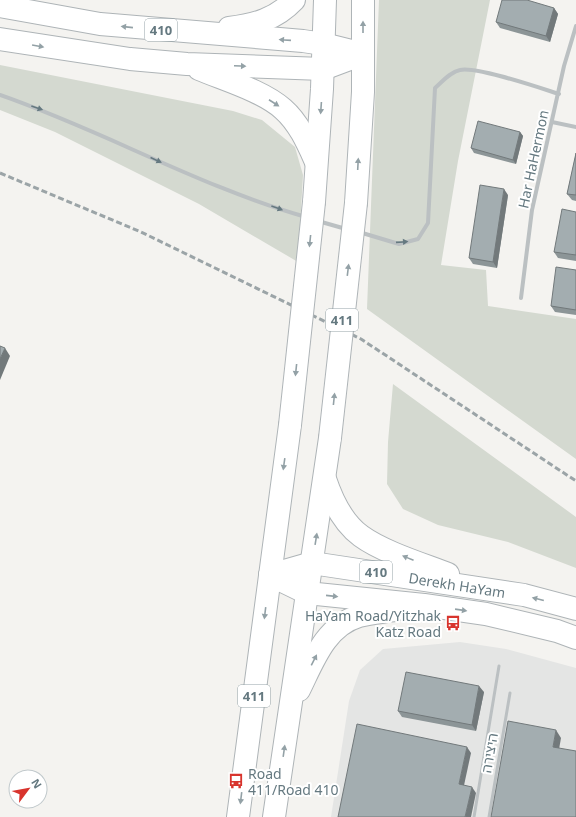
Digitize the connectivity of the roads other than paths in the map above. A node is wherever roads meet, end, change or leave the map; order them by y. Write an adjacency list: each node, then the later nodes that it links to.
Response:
1 (294, 0): 6 (main road)
2 (325, 0): 8 (main road, 411)
3 (363, 0): 9 (main road, 411, one-way to 3)
4 (0, 6): 6 (main road, 410, one-way to 4)
5 (576, 26): 12 (street, Har HaHermon)
6 (172, 31): 8 (main road, 410, one-way to 6)
7 (0, 39): 10 (main road, 410, one-way to 10)
8 (324, 44): 9 (main road, 410); 11 (main road, 411)
9 (363, 54): 11 (main road, 410); 18 (main road, 411, one-way to 9, bridge)
10 (187, 64): 11 (main road, 410, one-way to 11); 16 (main road, one-way to 16)
11 (323, 69): 16 (main road, 411, one-way to 16)
12 (559, 94): 13 (street, one-way to 12); 14 (street, Har HaHermon)
13 (0, 95)
14 (552, 122): 15 (street); 17 (street, Har HaHermon)
15 (576, 127)
16 (316, 164): 20 (main road, 411, one-way to 20, bridge)
17 (521, 298)
18 (325, 478): 19 (main road, 411, one-way to 18); 21 (main road, one-way to 18)
19 (312, 563): 20 (main road, Derekh HaYam / 410); 21 (main road, Derekh HaYam / 410); 22 (main road, 411)
20 (270, 575): 22 (main road, Derekh HaYam / 410); 29 (main road, 411, one-way to 29)
21 (484, 588): 24 (main road, Derekh HaYam / 410, one-way to 21)
22 (307, 594): 23 (main road, Derekh HaYam / 410, one-way to 23); 28 (main road, 411)
23 (424, 605): 25 (main road, Derekh HaYam / 410, one-way to 25); 28 (main road, one-way to 23)
24 (576, 609)
25 (576, 638)
26 (499, 666): 31 (lane)
27 (510, 693): 32 (lane, היצירה)
28 (290, 708): 30 (main road, 411, one-way to 28)
29 (238, 817)
30 (274, 817)
31 (474, 817)
32 (489, 817)

